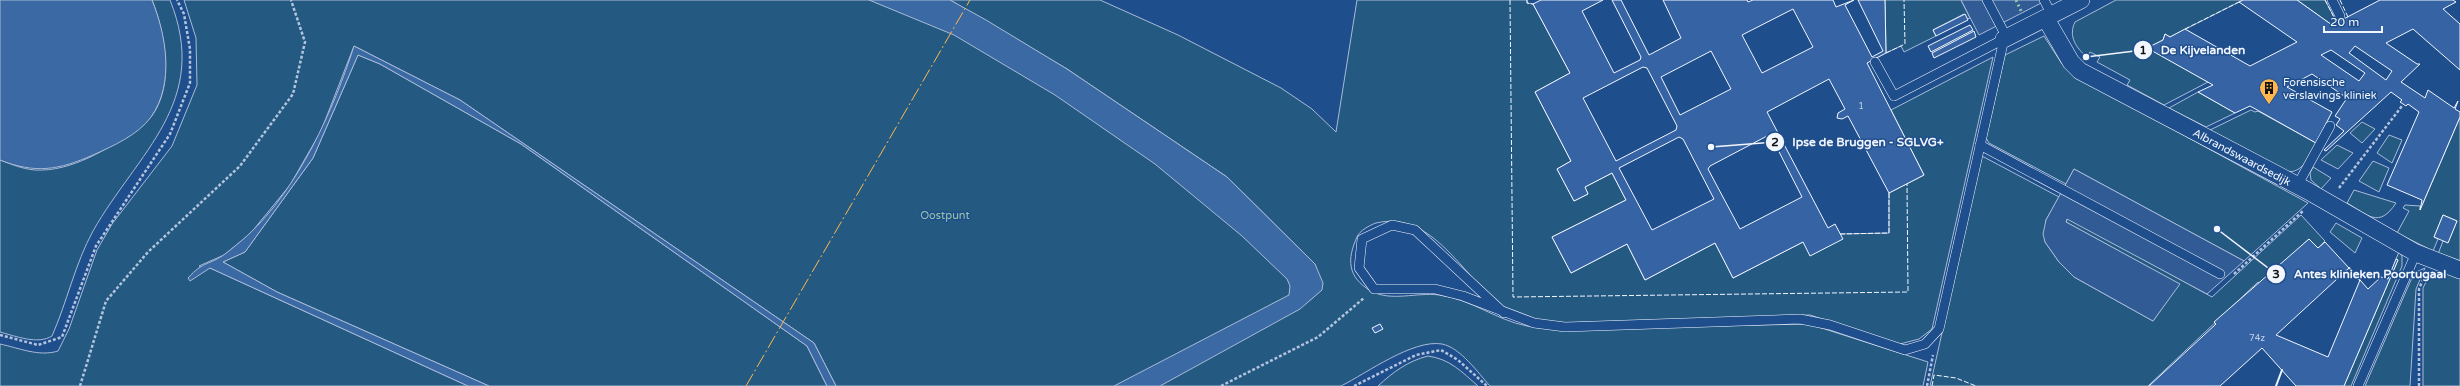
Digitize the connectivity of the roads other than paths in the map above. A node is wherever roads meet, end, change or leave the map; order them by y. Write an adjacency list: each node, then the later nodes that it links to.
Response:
1 (1987, 0): 7 (lane)
2 (2044, 0): 6 (lane)
3 (2081, 0): 6 (street)
4 (2332, 0): 5 (lane)
5 (2340, 16)
6 (2049, 17): 7 (street); 11 (street, Albrandswaardsedijk)
7 (2005, 38): 8 (lane); 10 (lane)
8 (1875, 62)
9 (2330, 126): 11 (lane)
10 (1980, 146): 14 (lane); 15 (lane)
11 (2297, 186): 12 (street, Albrandswaardsedijk)
12 (2416, 253): 13 (street, Albrandswaardsedijk); 16 (lane)
13 (2460, 270)
14 (2220, 274)
15 (1504, 313): 15 (lane)
16 (2358, 386)

